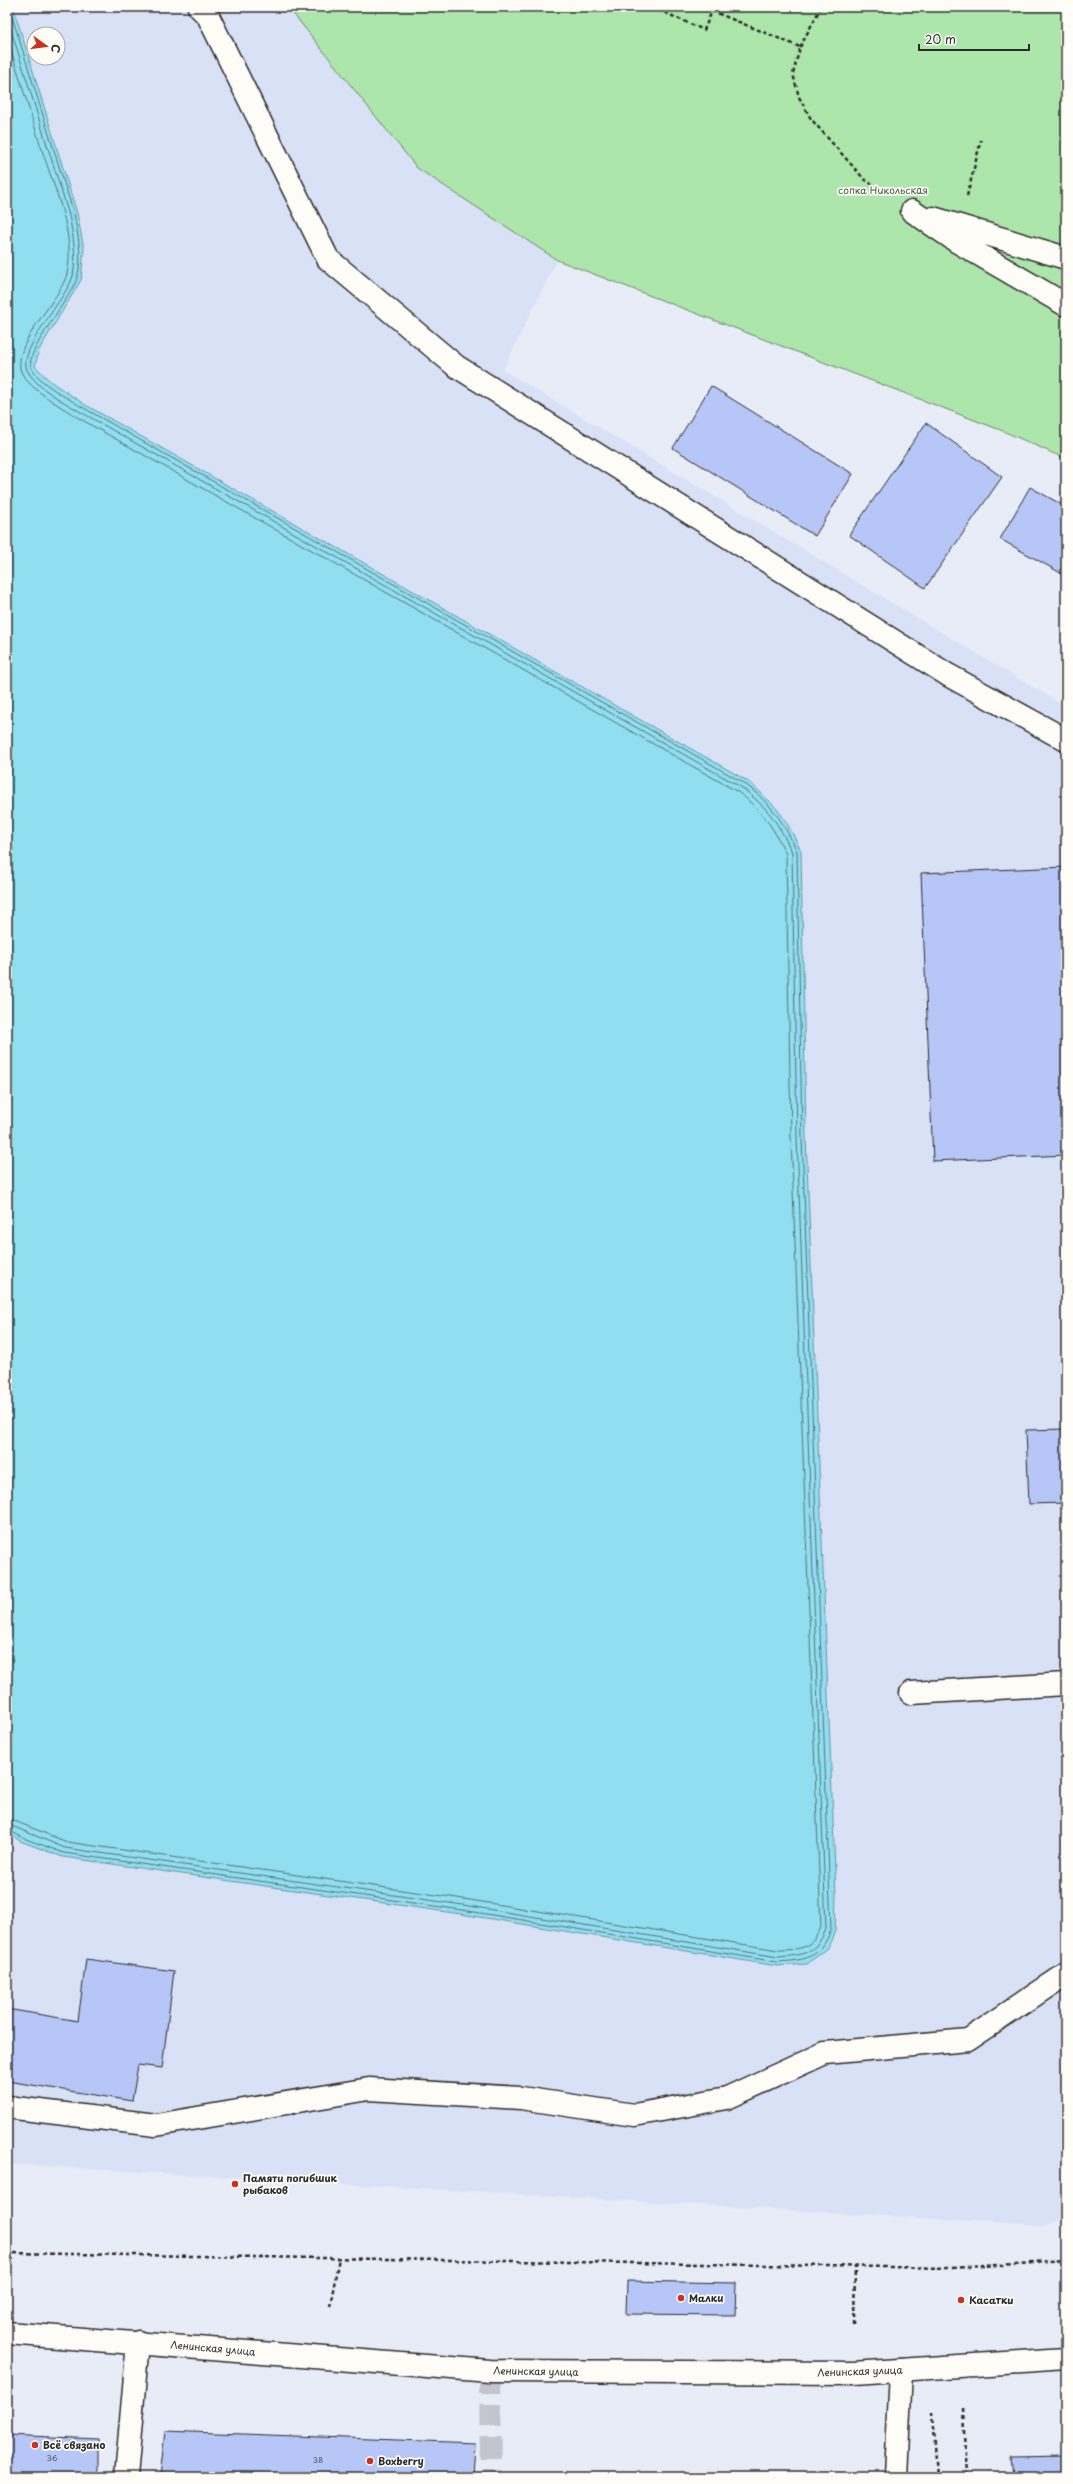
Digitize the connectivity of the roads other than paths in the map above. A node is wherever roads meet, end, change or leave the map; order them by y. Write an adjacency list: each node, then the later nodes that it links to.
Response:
1 (199, 7): 4 (street)
2 (1066, 258): 3 (street)
3 (1066, 305)
4 (1066, 740)
5 (1066, 1684): 6 (street)
6 (911, 1692)
7 (1066, 1974): 8 (street)
8 (7, 2107)
9 (7, 2333): 10 (street, Ленинская улица)
10 (138, 2342): 12 (street, Ленинская улица); 13 (street)
11 (1066, 2358): 12 (street, Ленинская улица)
12 (901, 2370): 14 (street)
13 (126, 2477)
14 (896, 2477)

